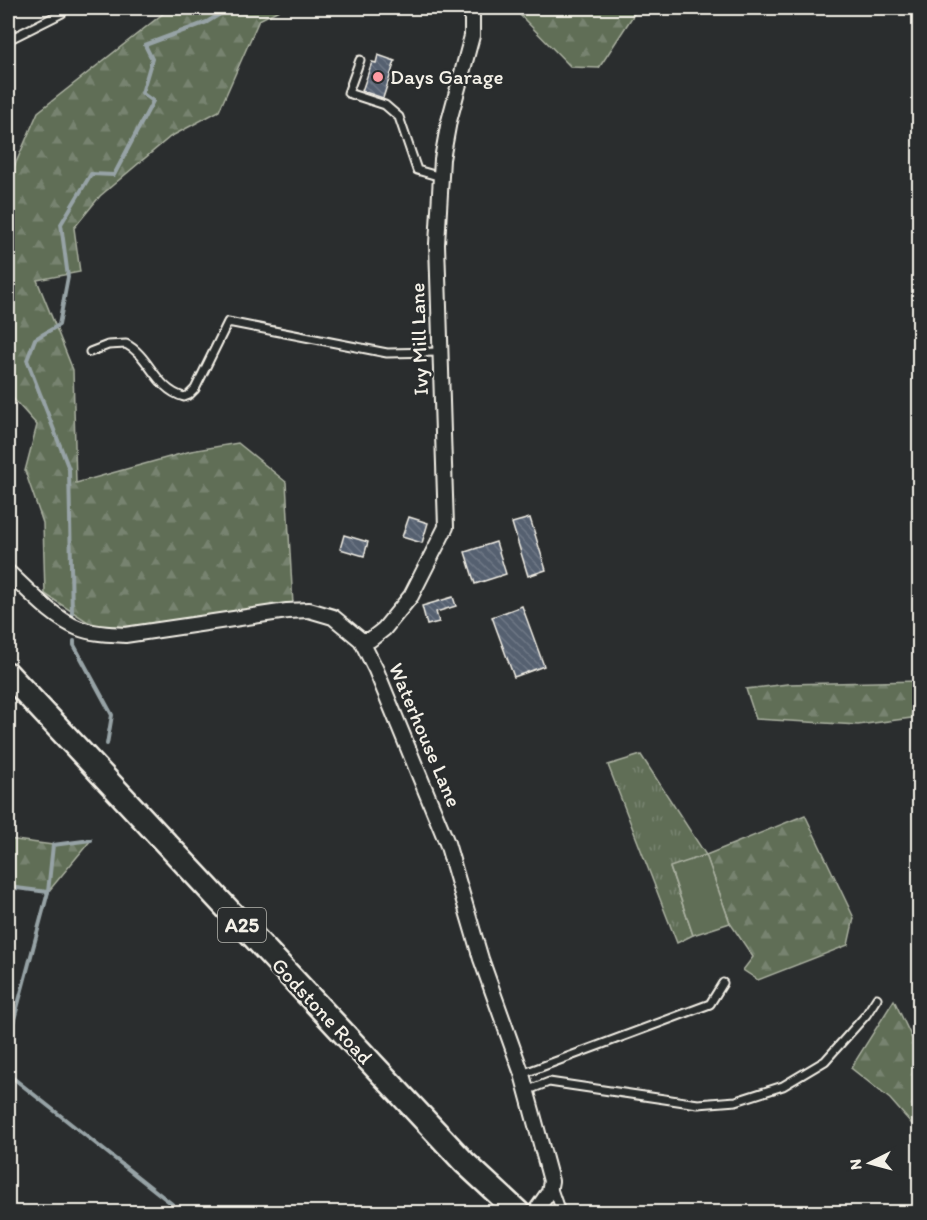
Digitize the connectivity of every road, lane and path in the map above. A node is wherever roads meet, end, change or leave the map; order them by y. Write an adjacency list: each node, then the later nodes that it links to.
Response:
1 (472, 8): 5 (street, Ivy Mill Lane)
2 (62, 13): 3 (lane)
3 (8, 40)
4 (360, 60): 5 (lane)
5 (441, 177): 7 (street, Ivy Mill Lane)
6 (90, 352): 7 (lane)
7 (440, 352): 9 (street, Ivy Mill Lane)
8 (8, 572): 9 (street, Waterhouse Lane)
9 (361, 640): 13 (street, Waterhouse Lane)
10 (8, 674): 16 (main road, Godstone Road / A25)
11 (723, 983): 13 (lane)
12 (877, 998): 14 (lane)
13 (522, 1074): 14 (street, Waterhouse Lane)
14 (526, 1091): 15 (street, Waterhouse Lane)
15 (550, 1181): 17 (street); 18 (lane)
16 (518, 1212)
17 (535, 1212)
18 (561, 1212)

